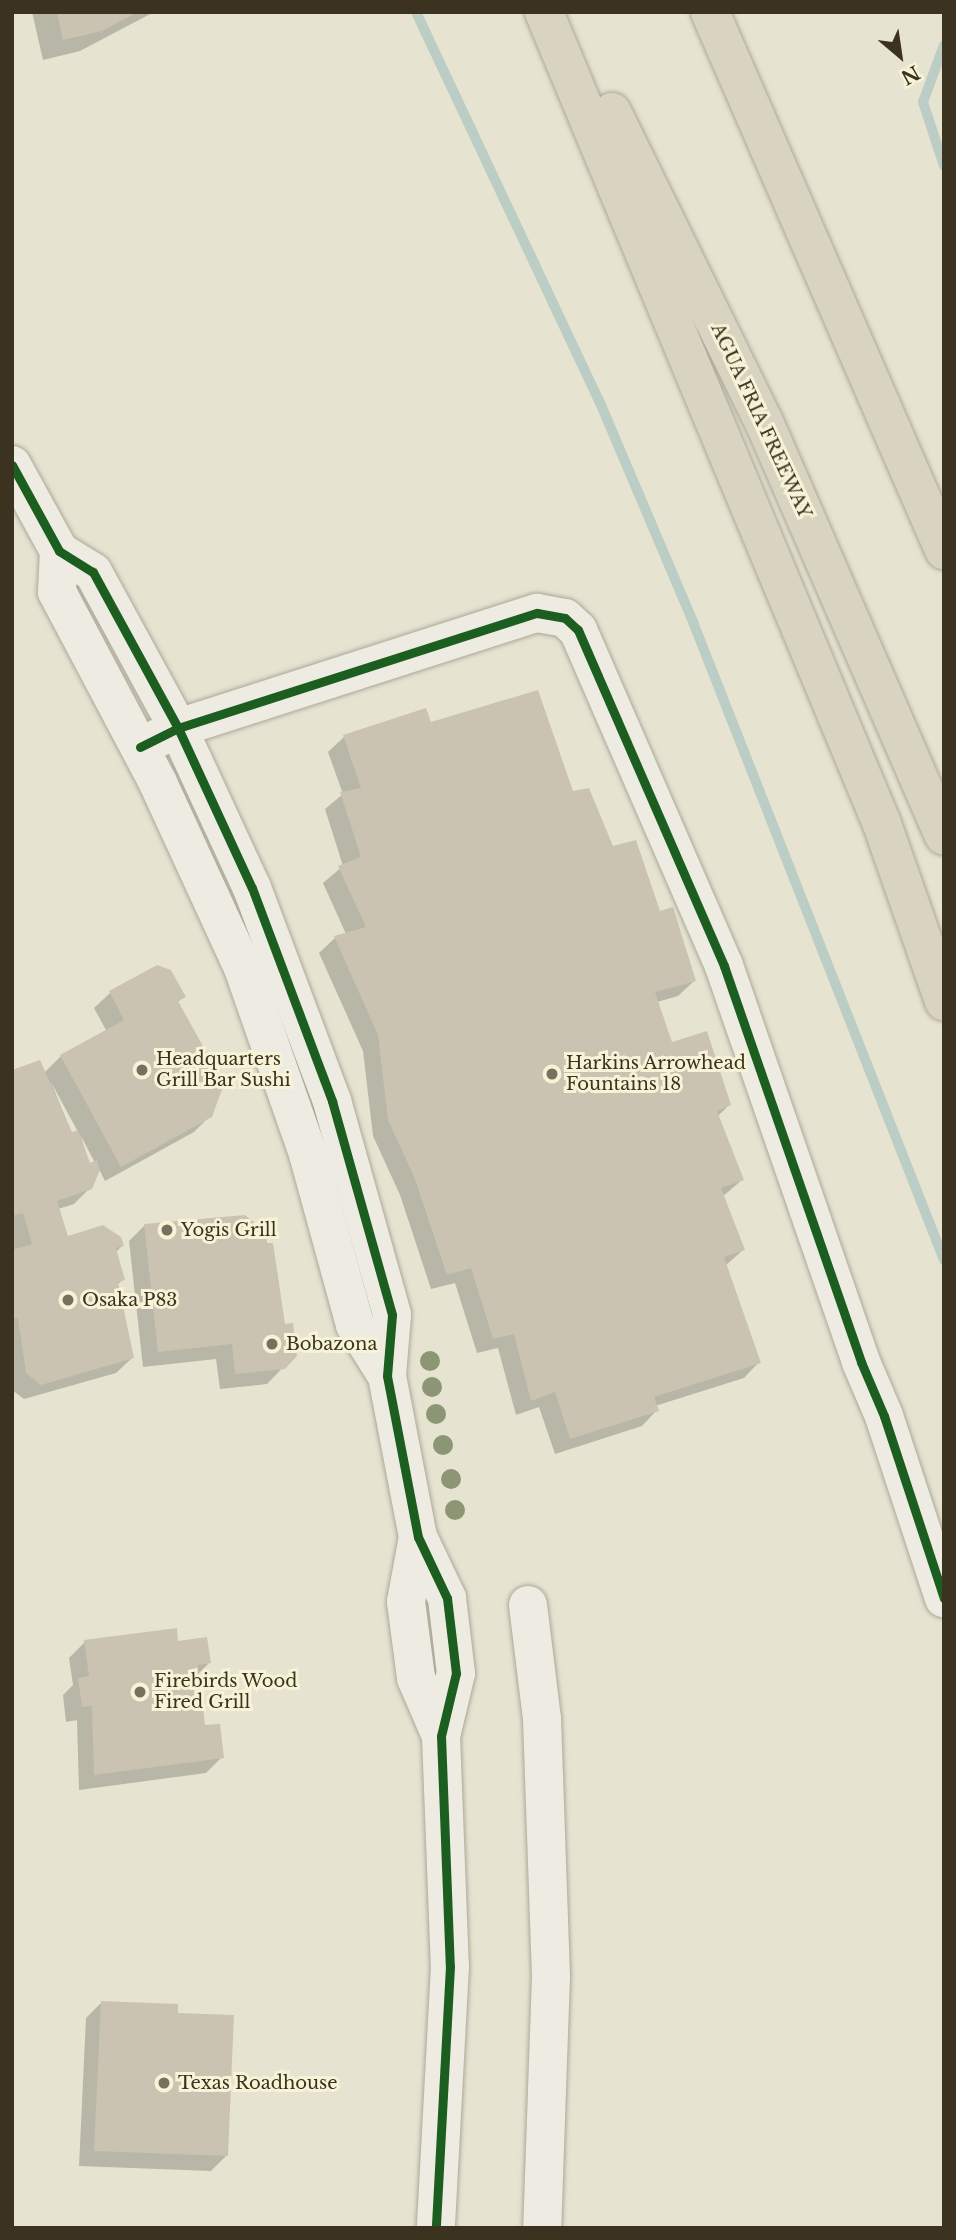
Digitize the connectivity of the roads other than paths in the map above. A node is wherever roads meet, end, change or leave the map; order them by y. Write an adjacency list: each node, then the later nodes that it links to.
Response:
1 (544, 12): 10 (highway)
2 (563, 12): 9 (highway, AGUA FRIA FREEWAY)
3 (710, 12): 5 (highway)
4 (12, 465): 6 (street)
5 (944, 550)
6 (59, 551): 7 (street); 8 (street)
7 (178, 728): 8 (street); 11 (street); 12 (street)
8 (140, 747): 11 (street)
9 (944, 836)
10 (944, 1000)
11 (387, 1376): 14 (street)
12 (944, 1598)
13 (528, 1605): 15 (street)
14 (436, 2228)
15 (542, 2228)

